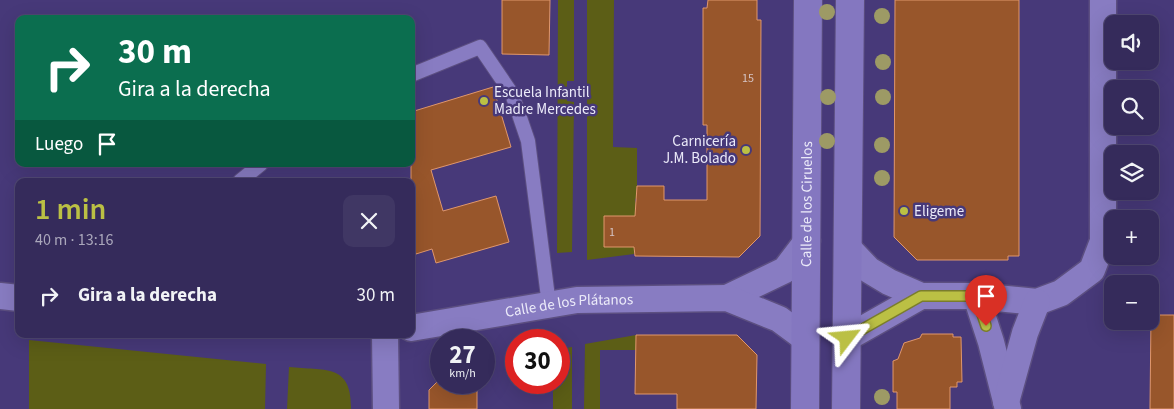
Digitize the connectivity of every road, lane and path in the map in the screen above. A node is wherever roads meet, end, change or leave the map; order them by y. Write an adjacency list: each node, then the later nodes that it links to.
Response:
1 (808, 0): 7 (main road, Calle de los Ciruelos)
2 (850, 0): 8 (main road)
3 (1103, 0): 14 (street)
4 (415, 73): 15 (lane)
5 (258, 167): 6 (lane)
6 (244, 178)
7 (807, 241): 13 (street, Calle de los Plátanos); 19 (main road, Calle de los Ciruelos)
8 (849, 249): 10 (street); 18 (main road)
9 (0, 296): 12 (street)
10 (921, 296): 11 (street); 18 (street)
11 (976, 296): 14 (street); 20 (street)
12 (15, 298)
13 (727, 298): 15 (street, Calle de los Plátanos); 19 (street, Calle de los Plátanos)
14 (1037, 302): 20 (street)
15 (550, 305): 16 (street, Calle de los Plátanos)
16 (415, 327)
17 (385, 338): 21 (street)
18 (847, 338): 23 (main road)
19 (806, 339): 22 (main road, Calle de los Ciruelos)
20 (1007, 406)
21 (386, 409)
22 (805, 409)
23 (846, 409)

